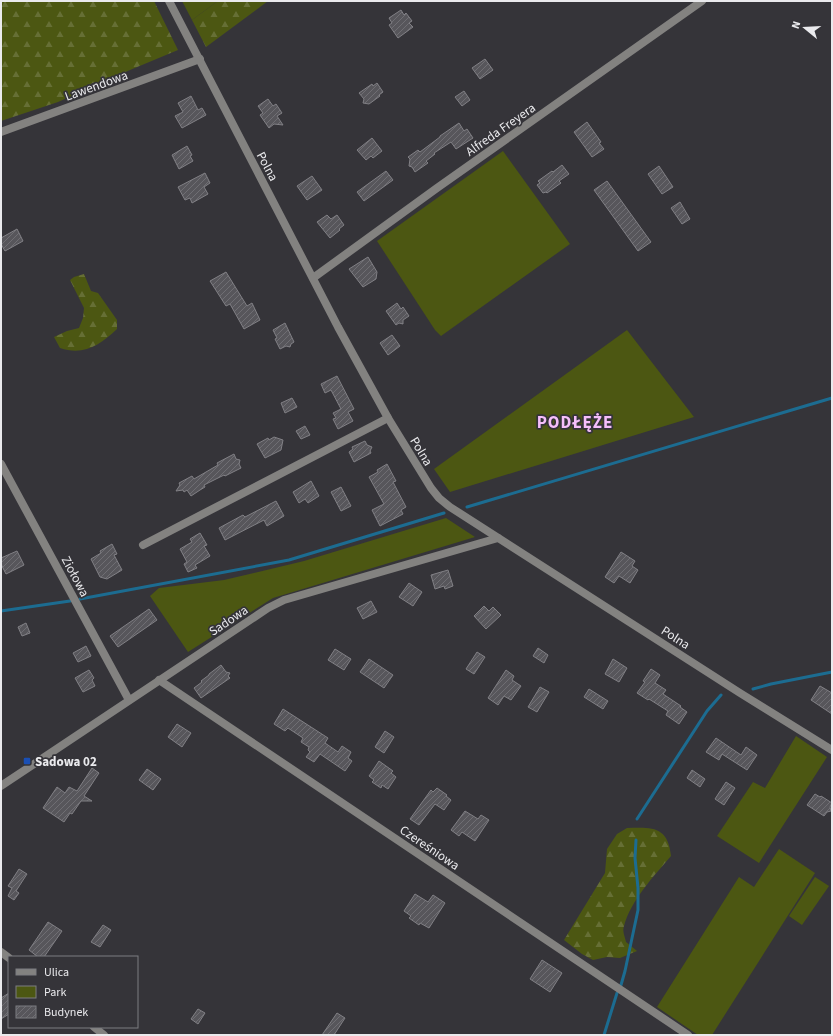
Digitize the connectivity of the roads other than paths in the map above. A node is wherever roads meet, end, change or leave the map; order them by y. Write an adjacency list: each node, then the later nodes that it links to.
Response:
1 (169, 1): 3 (street, Polna)
2 (702, 1): 5 (street, Alfreda Freyera)
3 (200, 59): 4 (street, Lawendowa); 5 (street, Polna)
4 (1, 132)
5 (313, 278): 6 (street, Polna)
6 (388, 418): 8 (street, Polna); 9 (street)
7 (1, 464): 11 (street, Ziołowa)
8 (498, 538): 10 (street, Sadowa); 12 (street, Polna)
9 (143, 545)
10 (159, 680): 11 (street, Sadowa); 16 (street, Czereśniowa)
11 (129, 700): 13 (street, Sadowa)
12 (832, 750)
13 (1, 786)
14 (95, 1028): 15 (street)
15 (104, 1035)
16 (688, 1035)

